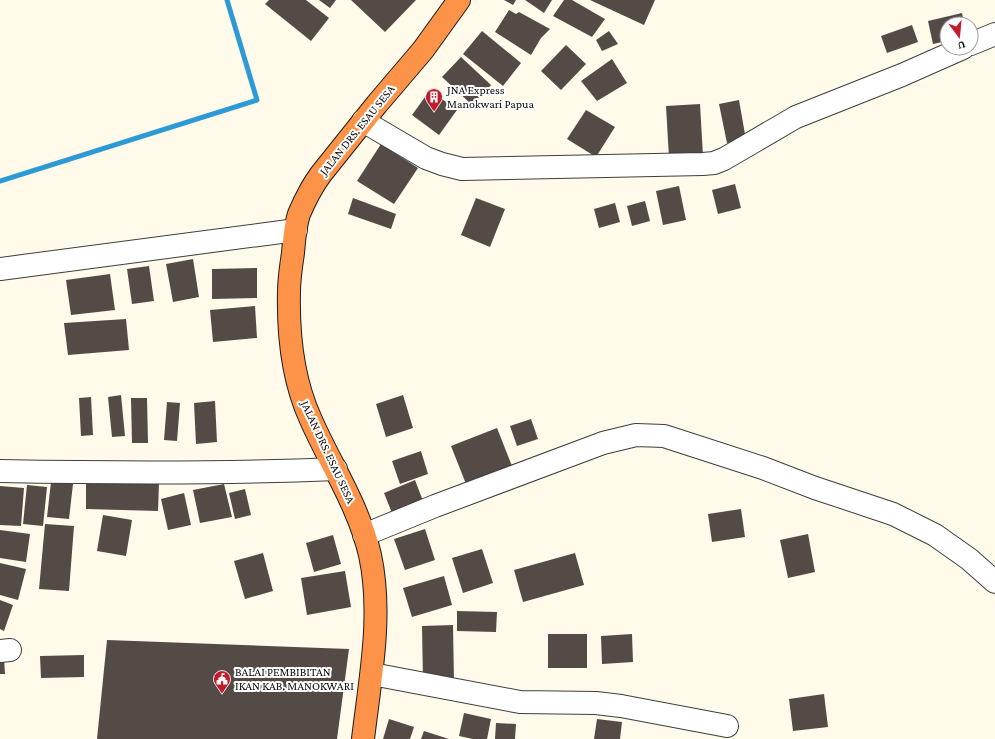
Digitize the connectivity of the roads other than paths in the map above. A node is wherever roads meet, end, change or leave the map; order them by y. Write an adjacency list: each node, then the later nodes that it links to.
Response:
1 (459, 0): 5 (highway, JALAN DRS. ESAU SESA)
2 (995, 34): 3 (street)
3 (979, 41)
4 (945, 56): 5 (street)
5 (364, 120): 6 (highway, JALAN DRS. ESAU SESA)
6 (296, 230): 7 (street); 8 (highway, JALAN DRS. ESAU SESA)
7 (0, 269)
8 (336, 469): 9 (street); 10 (highway, JALAN DRS. ESAU SESA)
9 (0, 471)
10 (364, 535): 11 (street); 12 (highway, JALAN DRS. ESAU SESA)
11 (995, 582)
12 (372, 674): 13 (street); 14 (highway, JALAN DRS. ESAU SESA)
13 (727, 726)
14 (363, 739)

